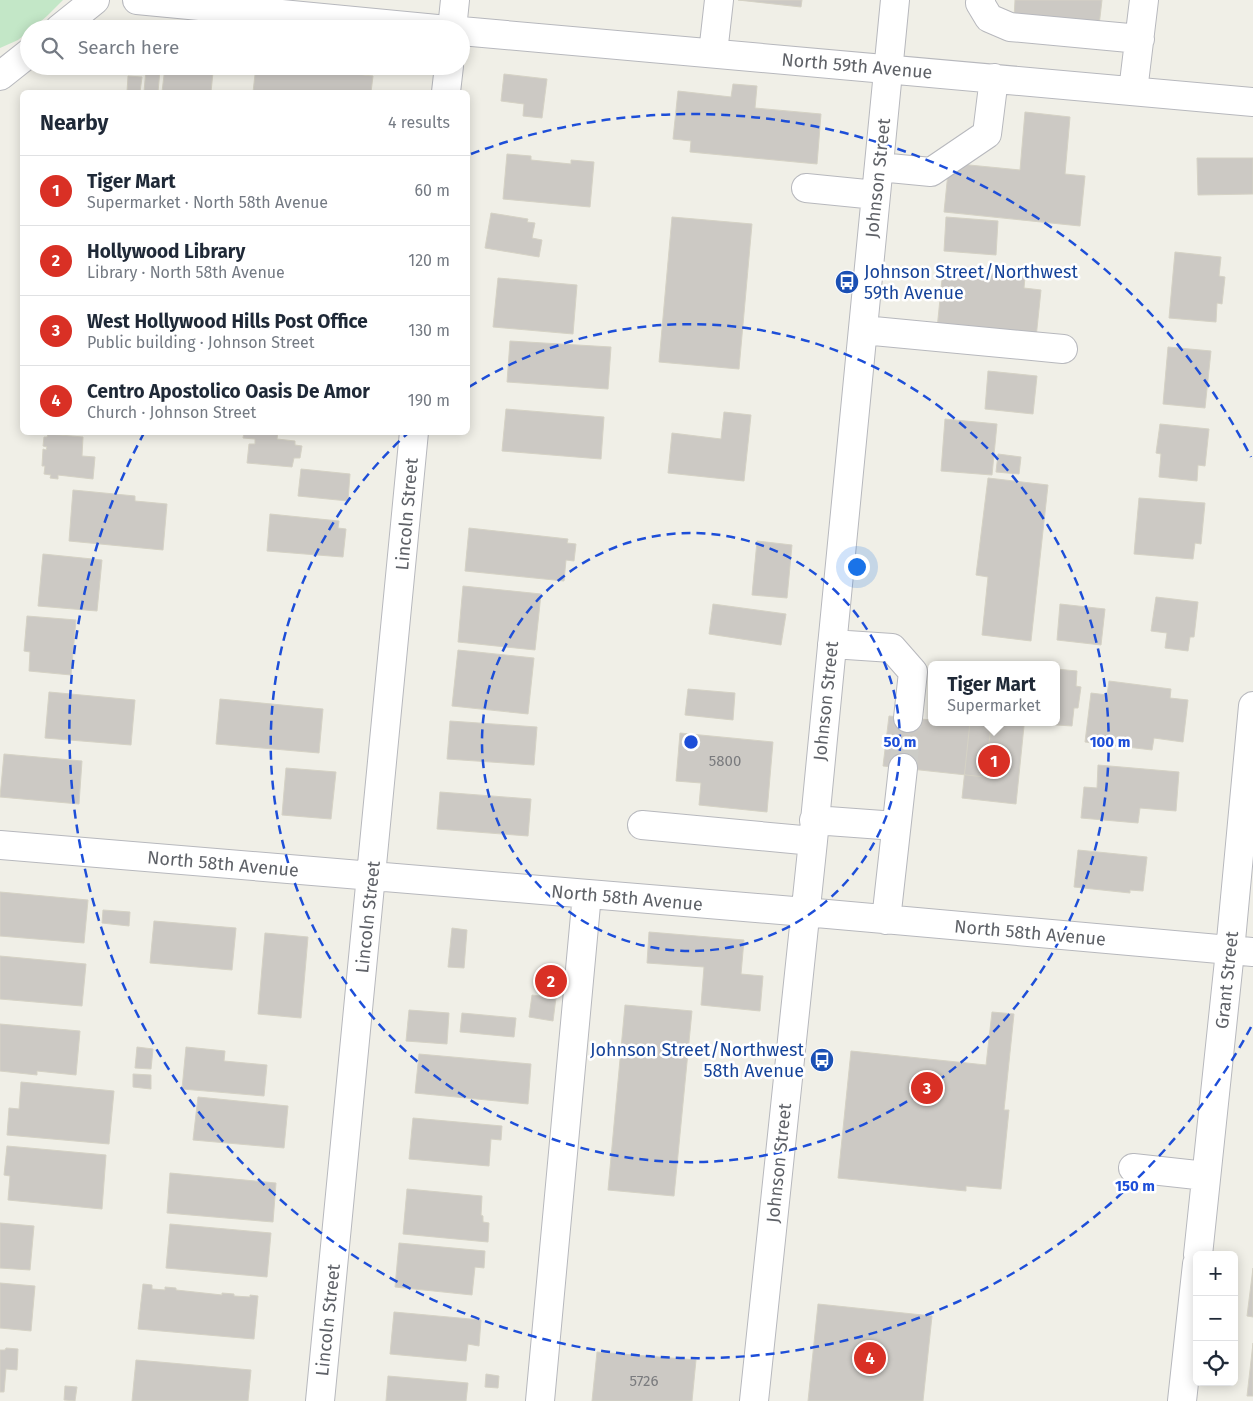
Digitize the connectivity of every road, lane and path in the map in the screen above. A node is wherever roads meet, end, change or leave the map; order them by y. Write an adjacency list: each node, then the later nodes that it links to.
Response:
1 (95, 0): 8 (street)
2 (137, 0): 9 (street)
3 (455, 0): 10 (street)
4 (719, 0): 13 (street)
5 (895, 0): 15 (street, Johnson Street)
6 (1144, 0): 12 (street)
7 (981, 1): 12 (street)
8 (70, 20)
9 (344, 20)
10 (453, 20)
11 (470, 32): 13 (street, North 59th Avenue)
12 (1140, 39): 20 (street)
13 (713, 53): 15 (street, North 59th Avenue)
14 (20, 60): 17 (street)
15 (889, 69): 18 (street, North 59th Avenue); 22 (street, Johnson Street)
16 (448, 75): 19 (street)
17 (0, 76)
18 (994, 78): 20 (street, North 59th Avenue); 22 (street)
19 (446, 90)
20 (1133, 92): 21 (street, North 59th Avenue)
21 (1253, 102)
22 (879, 167): 24 (street, Johnson Street)
23 (806, 188): 24 (street)
24 (876, 195): 25 (street, Johnson Street)
25 (863, 330): 26 (street); 28 (street, Johnson Street)
26 (1063, 349)
27 (414, 435): 36 (street, Lincoln Street)
28 (832, 644): 30 (street); 34 (street, Johnson Street)
29 (1253, 706): 40 (street, Grant Street)
30 (908, 718)
31 (903, 768): 33 (street)
32 (642, 825): 34 (street)
33 (896, 826): 34 (street); 39 (street)
34 (813, 830): 38 (street, Johnson Street)
35 (0, 845): 36 (street, North 58th Avenue)
36 (372, 877): 37 (street, North 58th Avenue); 45 (street, Lincoln Street)
37 (587, 894): 38 (street, North 58th Avenue); 46 (street)
38 (805, 912): 39 (street, North 58th Avenue); 47 (street, Johnson Street)
39 (886, 920): 40 (street, North 58th Avenue)
40 (1242, 952): 42 (street, Grant Street)
41 (1133, 1168): 42 (street)
42 (1206, 1176): 43 (street, Grant Street)
43 (1198, 1251)
44 (1193, 1296): 48 (street)
45 (320, 1401)
46 (540, 1401)
47 (754, 1401)
48 (1182, 1401)

